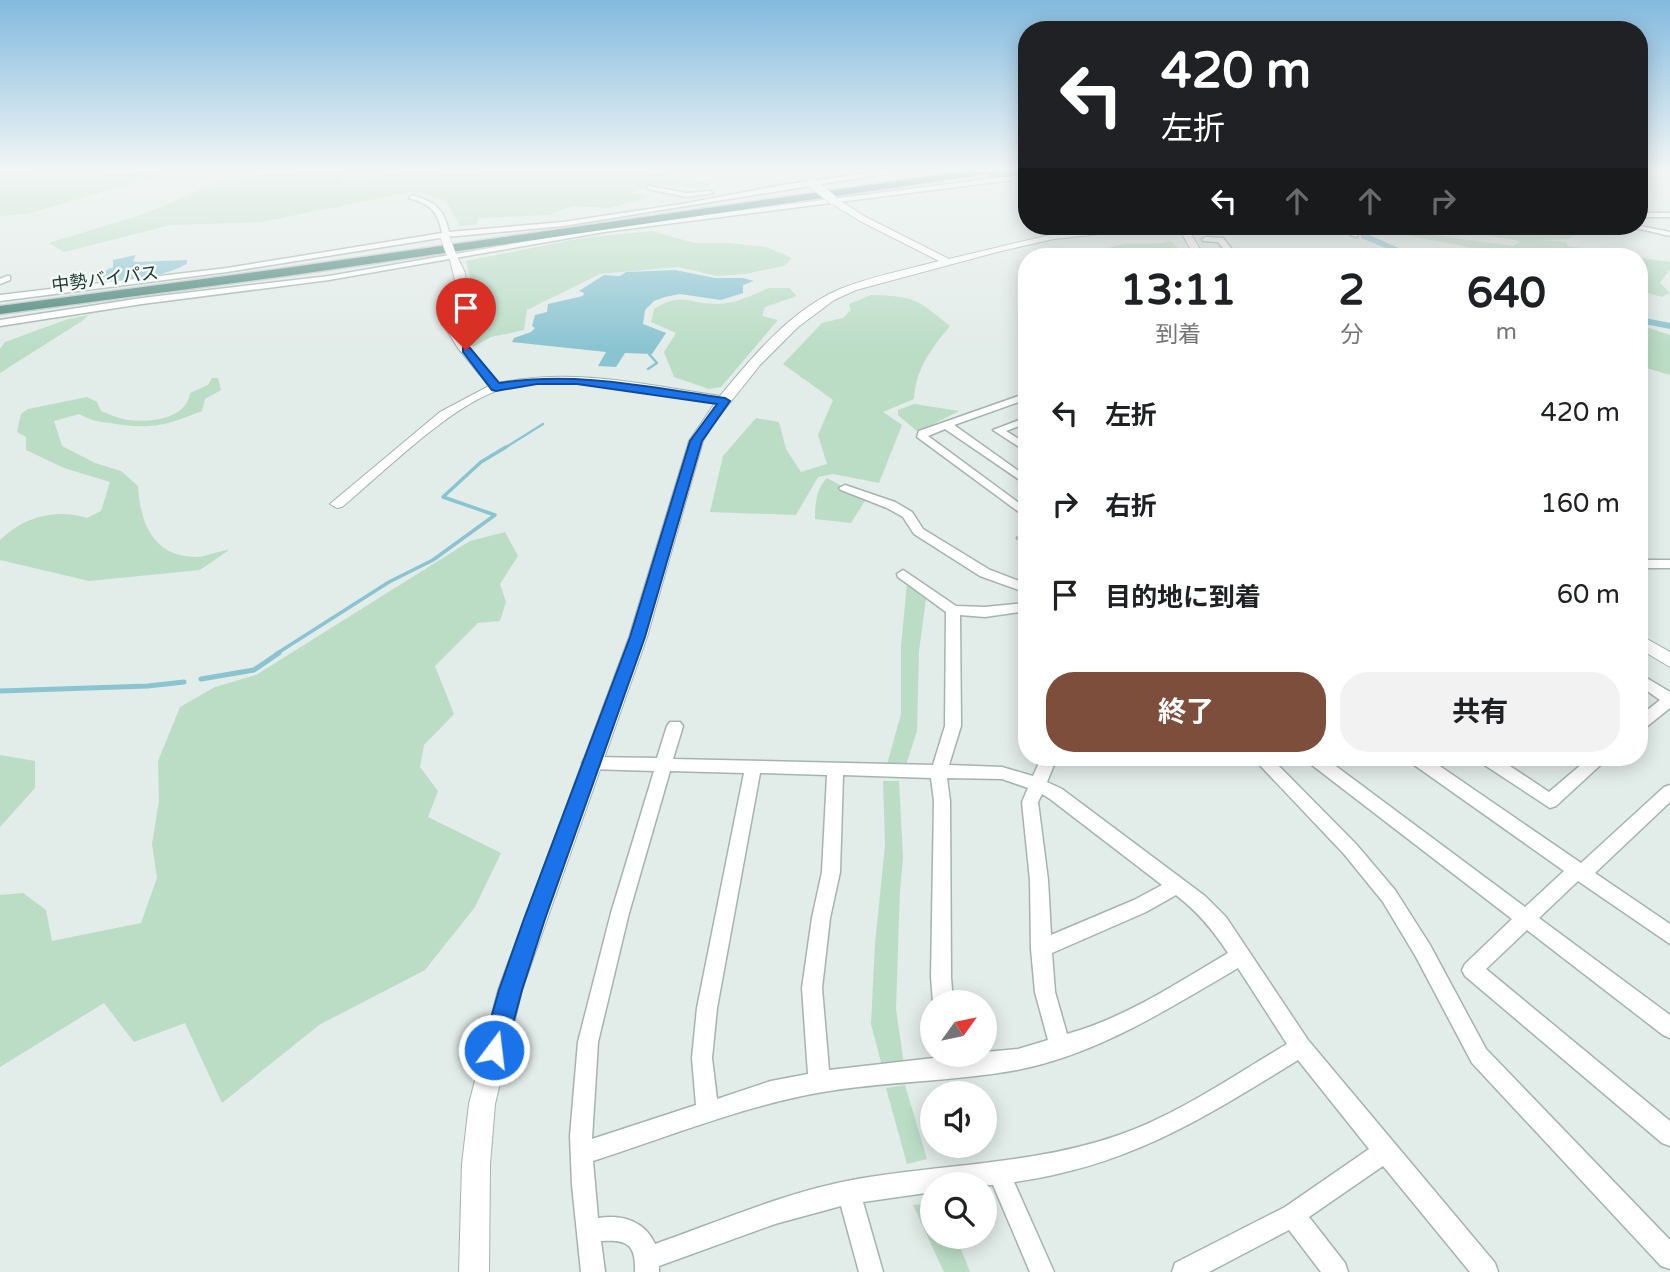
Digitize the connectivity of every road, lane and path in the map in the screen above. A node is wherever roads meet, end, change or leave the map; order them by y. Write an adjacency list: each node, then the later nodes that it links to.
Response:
1 (444, 228): 10 (street)
2 (521, 228): 10 (street)
3 (543, 228): 16 (highway, 中勢バイパス)
4 (568, 228): 15 (highway, 中勢バイパス)
5 (617, 228): 13 (street)
6 (885, 228): 14 (street)
7 (1648, 229): 8 (street)
8 (1670, 234)
9 (1064, 235): 14 (street)
10 (445, 236): 13 (street, bridge); 16 (street)
11 (1206, 239): 12 (street)
12 (1227, 248)
13 (451, 256): 17 (street); 18 (street)
14 (948, 262): 20 (street)
15 (279, 273): 16 (highway, 中勢バイパス); 17 (highway)
16 (0, 304)
17 (0, 321)
18 (496, 387): 20 (street); 26 (street)
19 (1018, 399): 22 (street)
20 (725, 401): 40 (street)
21 (1018, 422): 23 (street)
22 (947, 425): 24 (street); 27 (street)
23 (1018, 443)
24 (1018, 476)
25 (845, 488): 31 (street)
26 (337, 503)
27 (1018, 507)
28 (1648, 564): 29 (street)
29 (1670, 564)
30 (903, 574): 33 (street)
31 (1018, 586)
32 (1018, 608): 33 (street)
33 (953, 610): 51 (street)
34 (1648, 646): 35 (street)
35 (1670, 661)
36 (1648, 685): 37 (street)
37 (1670, 700): 38 (street)
38 (1648, 718)
39 (675, 726): 41 (street)
40 (590, 763): 41 (street); 78 (street)
41 (664, 766): 49 (street); 71 (street)
42 (1045, 766): 52 (street)
43 (1269, 766): 54 (street)
44 (1280, 766): 54 (street)
45 (1325, 766): 57 (street)
46 (1428, 766): 55 (street)
47 (1498, 766): 48 (street)
48 (1588, 766)
49 (753, 768): 50 (street); 68 (street)
50 (835, 770): 51 (street); 67 (street)
51 (938, 773): 52 (street); 61 (street)
52 (1036, 784): 56 (street); 59 (street)
53 (1670, 792): 55 (street)
54 (1303, 799): 76 (street)
55 (1580, 872): 57 (street); 58 (street)
56 (1178, 885): 59 (street); 60 (street)
57 (1525, 918): 62 (street); 69 (street)
58 (1670, 935)
59 (1041, 949): 63 (street)
60 (1240, 957): 63 (street); 64 (street)
61 (943, 990)
62 (1670, 1028)
63 (1060, 1046): 65 (street)
64 (1301, 1047): 70 (street); 72 (street)
65 (998, 1059)
66 (920, 1065): 67 (street)
67 (819, 1082): 68 (street)
68 (707, 1112): 71 (street)
69 (1670, 1135)
70 (1385, 1152): 74 (street); 84 (street)
71 (582, 1153): 75 (street)
72 (999, 1173): 73 (street); 81 (street)
73 (849, 1193): 77 (street); 80 (street)
74 (1293, 1215): 82 (street); 83 (street)
75 (589, 1232): 77 (street); 79 (street)
76 (1670, 1257)
77 (648, 1265)
78 (474, 1272)
79 (593, 1272)
80 (871, 1272)
81 (1042, 1272)
82 (1186, 1272)
83 (1336, 1272)
84 (1486, 1272)

